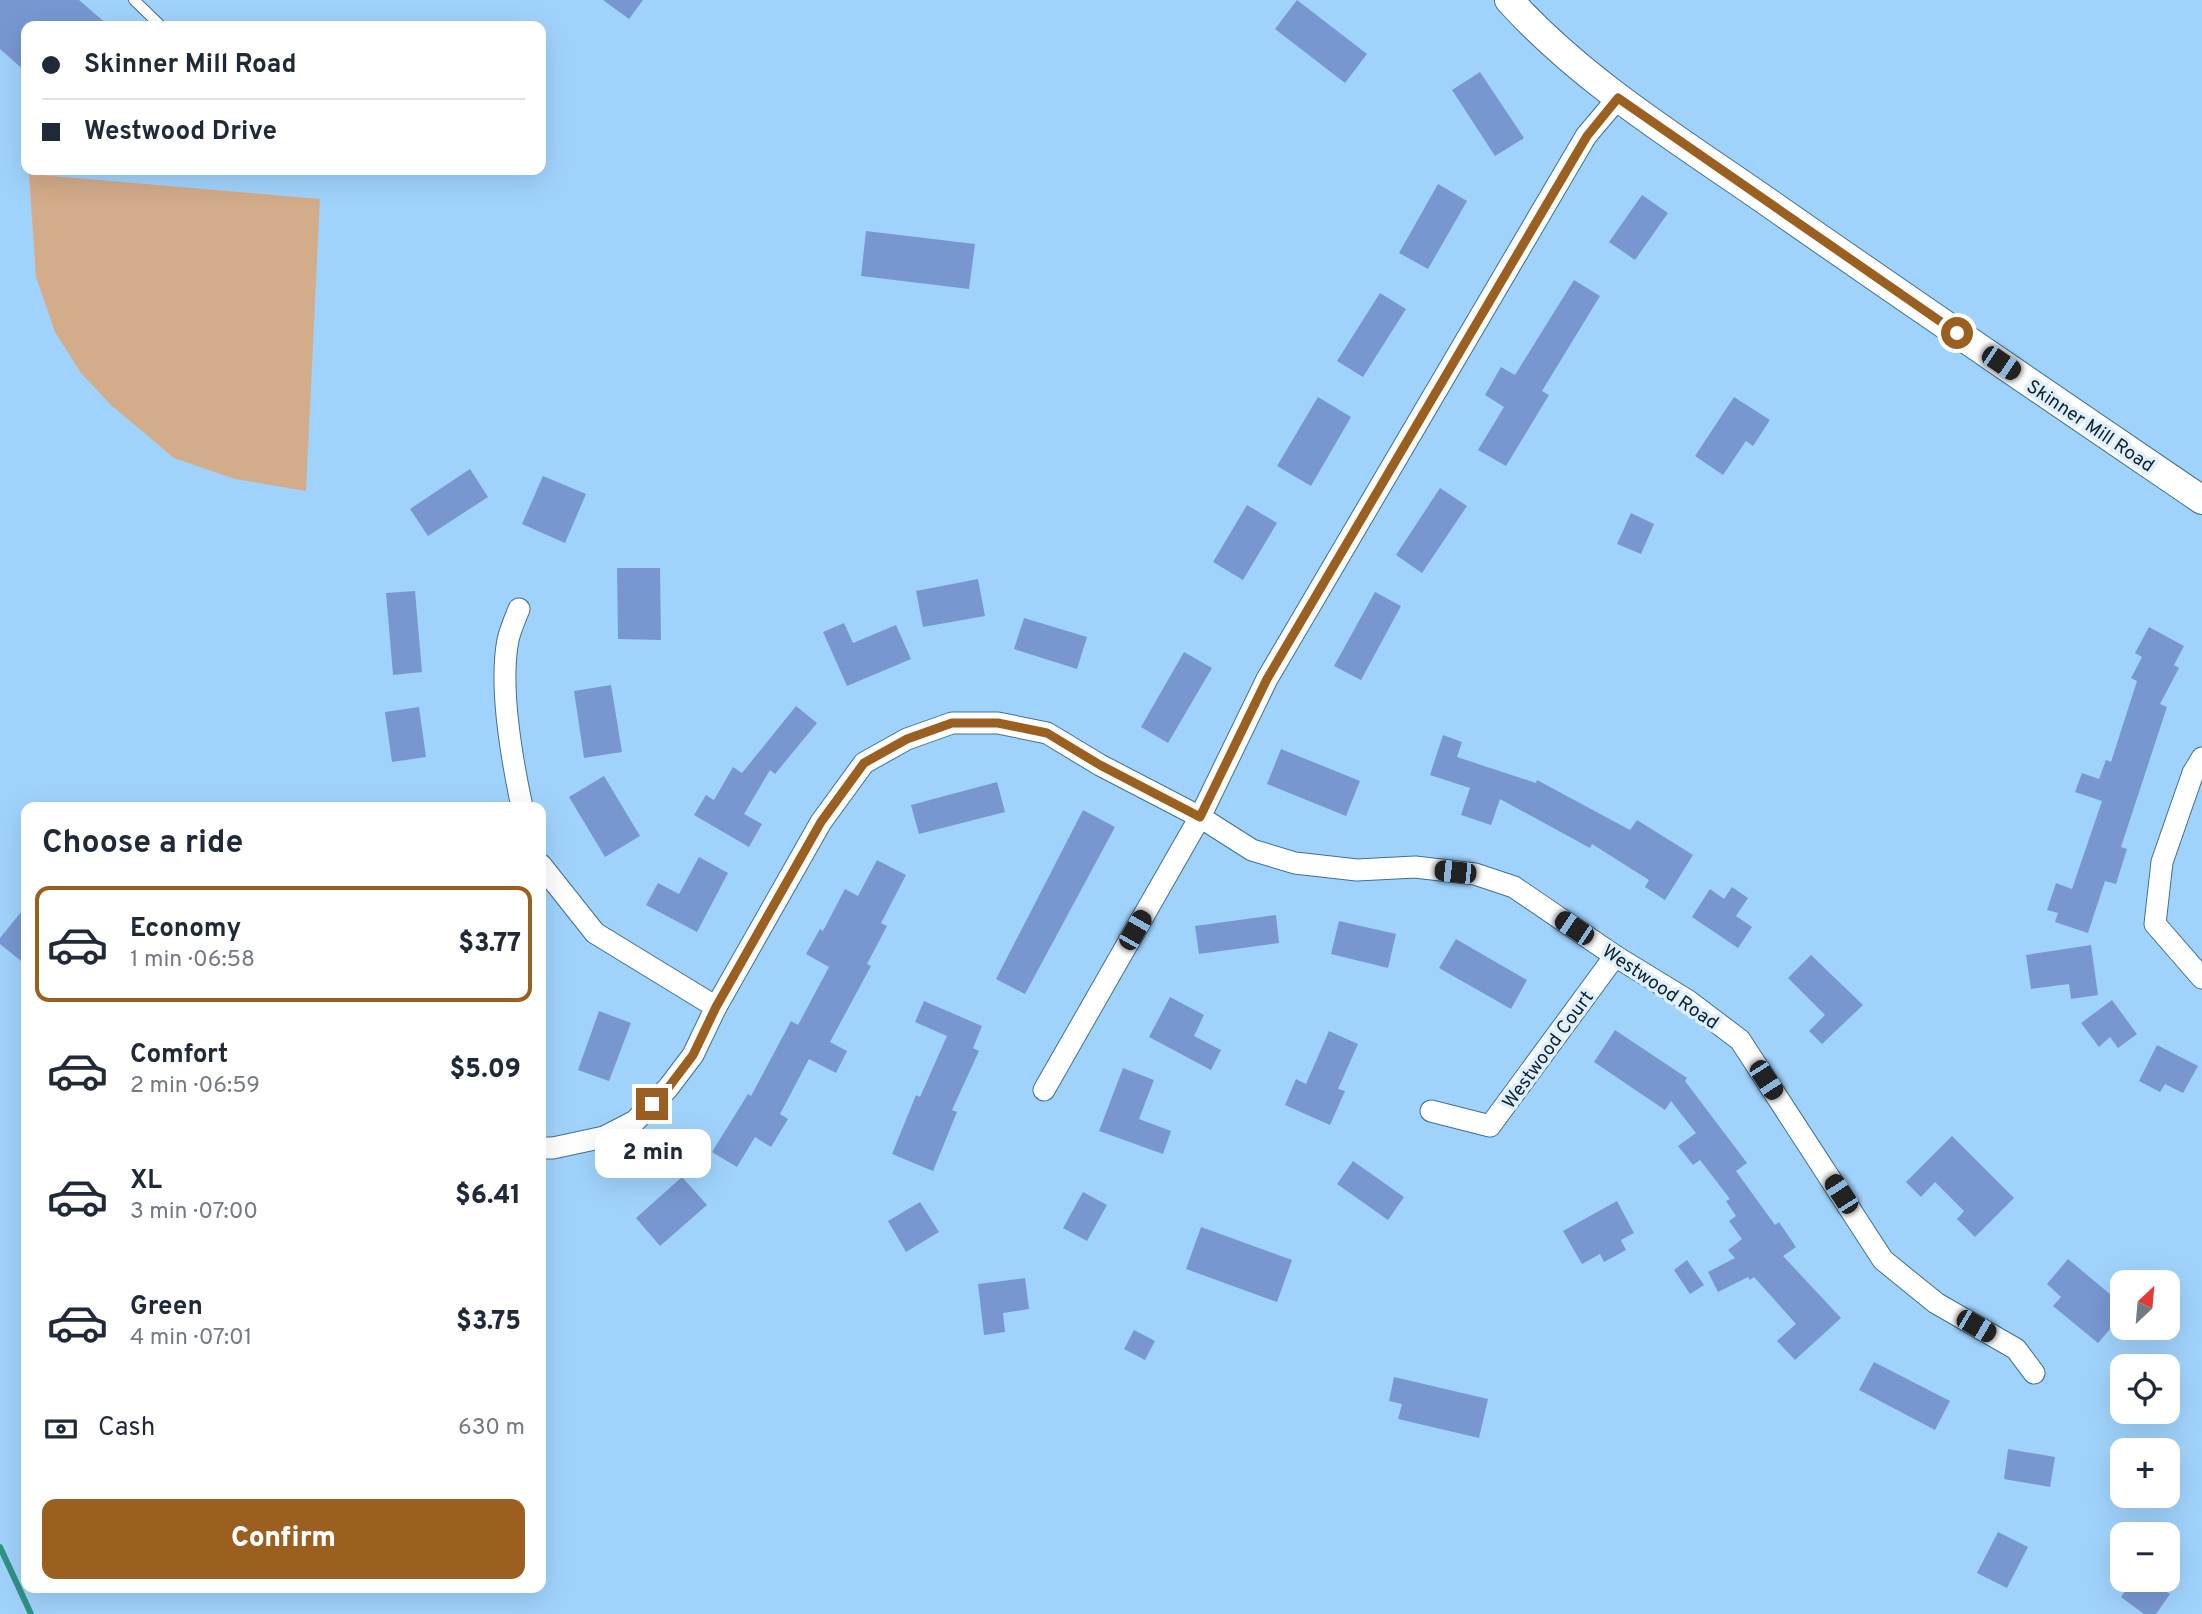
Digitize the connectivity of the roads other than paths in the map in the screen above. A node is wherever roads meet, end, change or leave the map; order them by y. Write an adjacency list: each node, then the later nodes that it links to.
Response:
1 (134, 0): 3 (lane)
2 (1519, 4): 4 (street, Skinner Mill Road)
3 (156, 21)
4 (1618, 98): 5 (street, Skinner Mill Road); 9 (street)
5 (2202, 500)
6 (519, 609): 8 (street)
7 (2202, 758): 12 (street)
8 (521, 802)
9 (1200, 817): 11 (street, Westwood Road); 13 (street, Westwood Road); 14 (street)
10 (546, 873): 13 (street)
11 (1615, 956): 15 (street, Westwood Court); 17 (street, Westwood Road)
12 (2202, 978)
13 (716, 1007): 16 (street, Westwood Road)
14 (1044, 1090)
15 (1431, 1111)
16 (546, 1148)
17 (2034, 1373)

